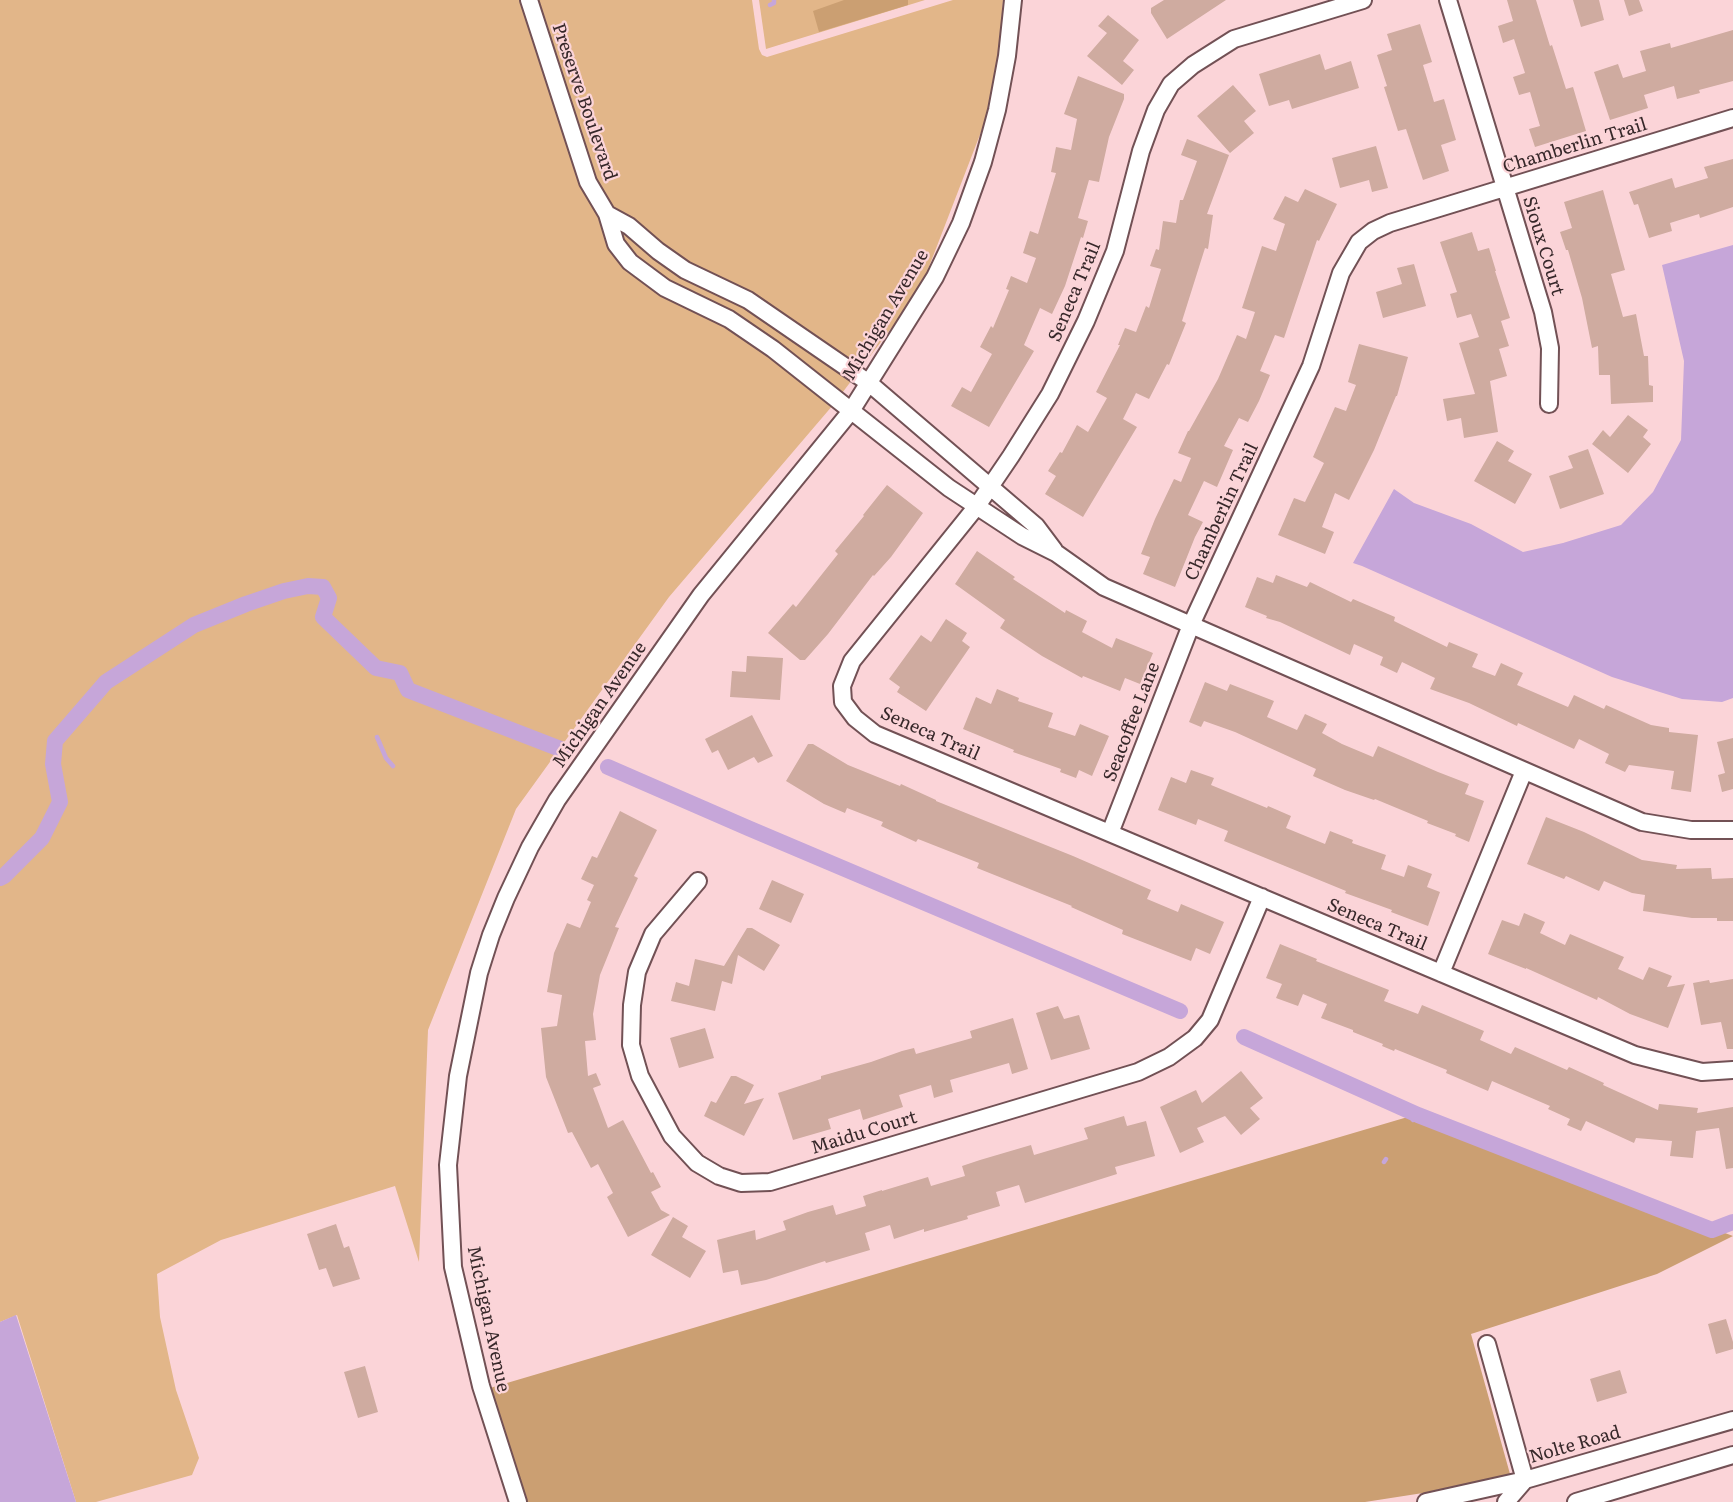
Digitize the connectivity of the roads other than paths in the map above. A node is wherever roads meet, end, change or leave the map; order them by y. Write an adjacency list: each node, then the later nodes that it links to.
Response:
1 (529, 0): 7 (street, Preserve Boulevard)
2 (1012, 0): 10 (street, Michigan Avenue)
3 (1363, 0): 13 (street, Seneca Trail)
4 (1448, 0): 6 (street, Sioux Court)
5 (1733, 118): 6 (street, Chamberlin Trail)
6 (1505, 188): 11 (street, Sioux Court); 16 (street, Chamberlin Trail)
7 (607, 214): 8 (street, Preserve Boulevard); 9 (street, Preserve Boulevard)
8 (762, 309): 9 (street); 10 (street, Preserve Boulevard)
9 (748, 332): 12 (street, Preserve Boulevard)
10 (869, 383): 12 (street, Michigan Avenue); 13 (street, Preserve Boulevard)
11 (1549, 404)
12 (851, 411): 14 (street, Preserve Boulevard); 28 (street, Michigan Avenue)
13 (990, 487): 14 (street, Seneca Trail); 15 (street, Preserve Boulevard)
14 (977, 506): 15 (street, Preserve Boulevard); 19 (street, Seneca Trail)
15 (1056, 553): 16 (street)
16 (1191, 625): 17 (street); 19 (street, Seacoffee Lane)
17 (1524, 771): 18 (street); 22 (street)
18 (1733, 830)
19 (1110, 833): 21 (street, Seneca Trail)
20 (698, 881): 21 (street, Maidu Court)
21 (1262, 897): 22 (street, Seneca Trail)
22 (1441, 973): 23 (street, Seneca Trail)
23 (1733, 1070)
24 (1487, 1344): 27 (street)
25 (1733, 1420): 27 (street, Nolte Road)
26 (1733, 1455): 31 (street)
27 (1525, 1480): 29 (street, Nolte Road); 30 (street)
28 (519, 1502)
29 (1426, 1502)
30 (1506, 1502)
31 (1576, 1502)

